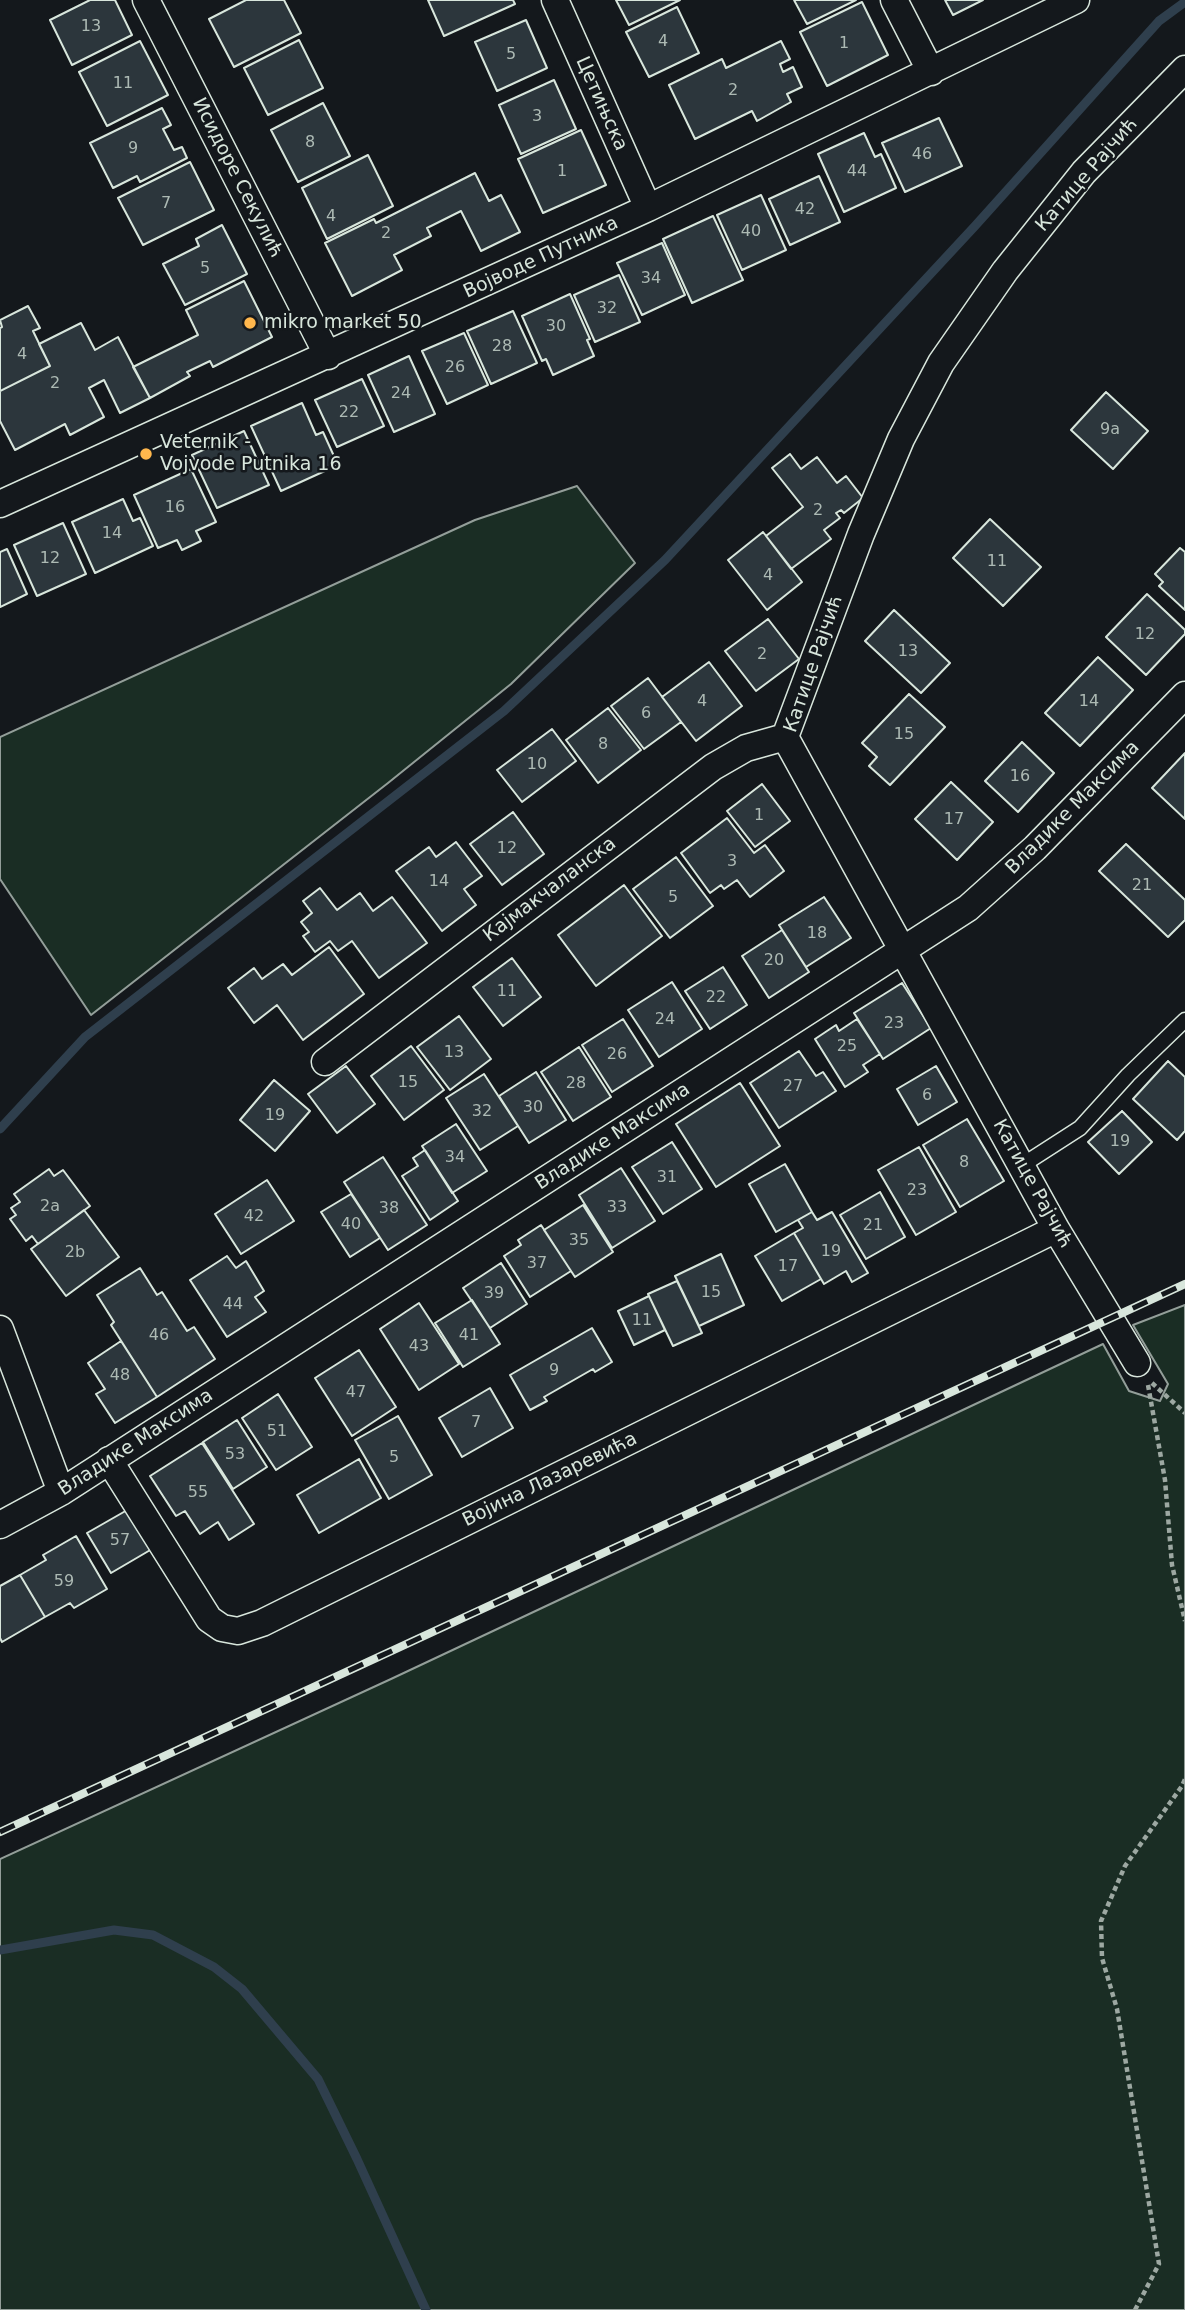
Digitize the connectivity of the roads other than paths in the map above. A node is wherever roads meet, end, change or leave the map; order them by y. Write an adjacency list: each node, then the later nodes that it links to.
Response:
1 (146, 0): 8 (street, Исидоре Секулић)
2 (555, 0): 7 (street, Цетињска)
3 (894, 0): 6 (street)
4 (1076, 0): 6 (street, Војводе Путника)
5 (1185, 69): 11 (street, Катице Рајчић)
6 (931, 72): 7 (street, Војводе Путника)
7 (648, 208): 8 (street, Војводе Путника)
8 (327, 356): 9 (street, Војводе Путника)
9 (0, 504)
10 (1185, 695): 12 (street, Владике Максима)
11 (785, 737): 12 (street, Катице Рајчић); 14 (street, Кајмакчаланска)
12 (903, 951): 15 (street, Катице Рајчић); 19 (street, Владике Максима)
13 (1185, 1020): 15 (lane)
14 (325, 1062)
15 (1021, 1166): 16 (street, Катице Рајчић)
16 (1056, 1229): 18 (street, Катице Рајчић); 19 (street, Војина Лазаревића)
17 (0, 1329): 20 (street)
18 (1137, 1363)
19 (109, 1460): 20 (street, Владике Максима)
20 (61, 1492): 21 (street, Владике Максима)
21 (0, 1525)

